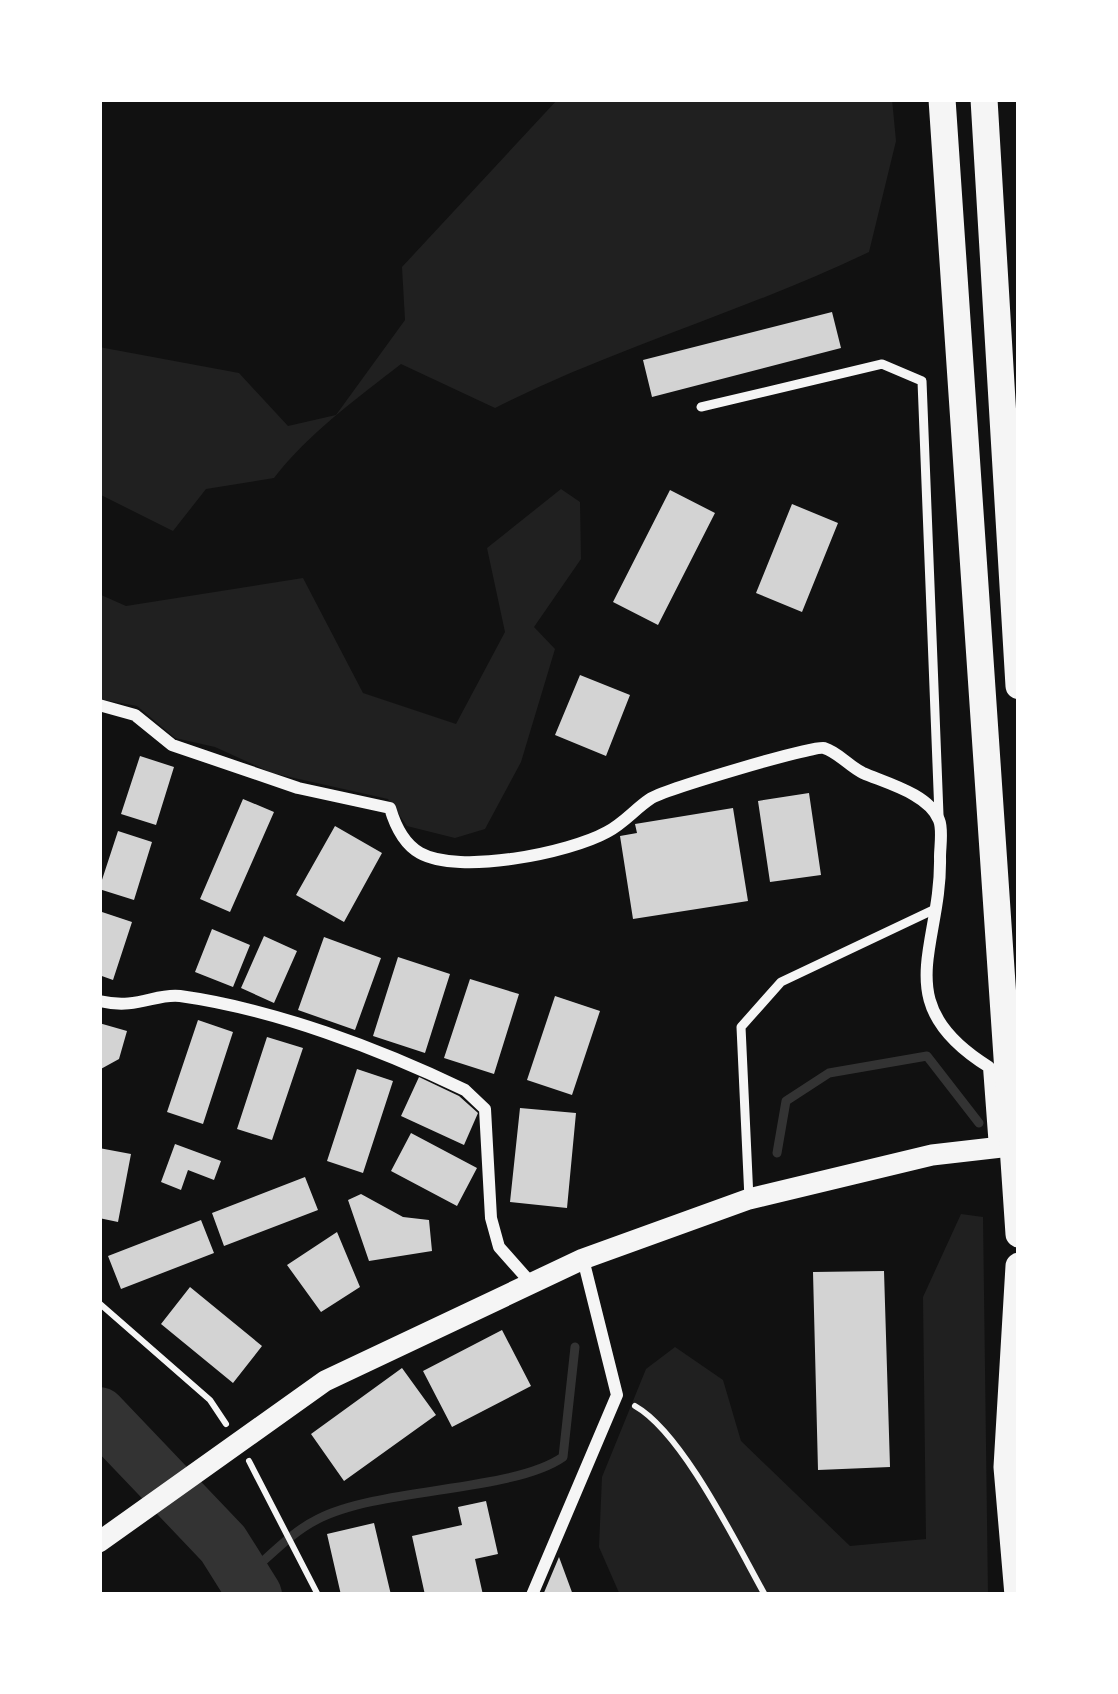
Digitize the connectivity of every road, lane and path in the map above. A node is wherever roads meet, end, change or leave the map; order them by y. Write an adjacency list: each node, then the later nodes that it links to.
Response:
1 (942, 99): 12 (highway)
2 (984, 99): 4 (highway)
3 (700, 407): 6 (lane)
4 (1019, 686)
5 (99, 705): 6 (street)
6 (939, 820): 7 (street)
7 (932, 910): 10 (street); 11 (lane)
8 (99, 1001): 15 (street)
9 (1019, 1145): 10 (street)
10 (995, 1148): 11 (street)
11 (749, 1199): 13 (street)
12 (1019, 1234)
13 (583, 1259): 15 (street); 17 (street)
14 (1019, 1266): 24 (highway)
15 (531, 1283): 20 (street)
16 (99, 1303): 18 (path)
17 (617, 1395): 22 (street); 23 (path)
18 (235, 1438)
19 (248, 1458): 21 (path)
20 (105, 1538)
21 (318, 1595)
22 (532, 1595)
23 (766, 1595)
24 (1018, 1595)

